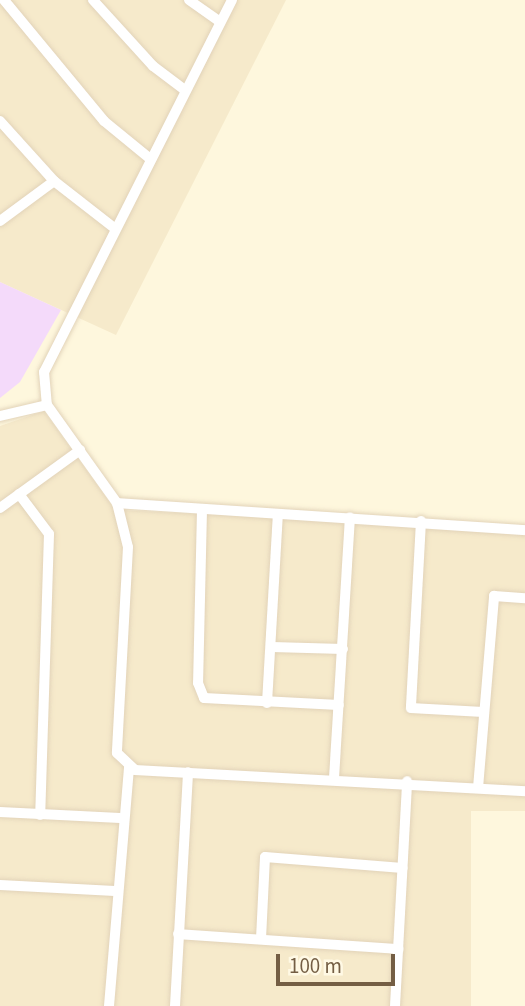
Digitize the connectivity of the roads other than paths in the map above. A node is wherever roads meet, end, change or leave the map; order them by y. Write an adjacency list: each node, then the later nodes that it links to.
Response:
1 (4, 0): 8 (street)
2 (93, 0): 6 (street)
3 (189, 0): 5 (street)
4 (232, 0): 5 (street)
5 (220, 22): 6 (street)
6 (184, 89): 8 (street)
7 (0, 121): 9 (street)
8 (148, 157): 11 (street)
9 (54, 181): 10 (street); 11 (street)
10 (0, 221)
11 (113, 227): 12 (street)
12 (47, 404): 13 (street); 14 (street)
13 (0, 416)
14 (80, 450): 15 (street); 16 (street)
15 (19, 494): 17 (street); 36 (street)
16 (117, 503): 18 (street); 29 (street)
17 (0, 508)
18 (202, 510): 19 (street); 26 (street)
19 (278, 514): 20 (street); 24 (street)
20 (350, 517): 21 (street); 25 (street)
21 (421, 521): 22 (street); 28 (street)
22 (525, 530)
23 (525, 598): 28 (street)
24 (272, 647): 25 (street); 26 (street)
25 (343, 649): 27 (street)
26 (267, 702): 27 (street)
27 (339, 705): 31 (street)
28 (483, 712): 33 (street)
29 (129, 766): 30 (street); 37 (street)
30 (188, 772): 31 (street); 41 (street)
31 (334, 778): 32 (street)
32 (407, 781): 33 (street); 38 (street)
33 (478, 788): 34 (street)
34 (525, 791)
35 (0, 812): 36 (street)
36 (40, 815): 37 (street)
37 (120, 818): 40 (street)
38 (402, 868): 42 (street); 43 (street)
39 (0, 885): 40 (street)
40 (115, 891): 44 (street)
41 (178, 934): 42 (street); 45 (street)
42 (261, 939): 43 (street)
43 (398, 949): 46 (street)
44 (109, 1006)
45 (175, 1006)
46 (395, 1006)

